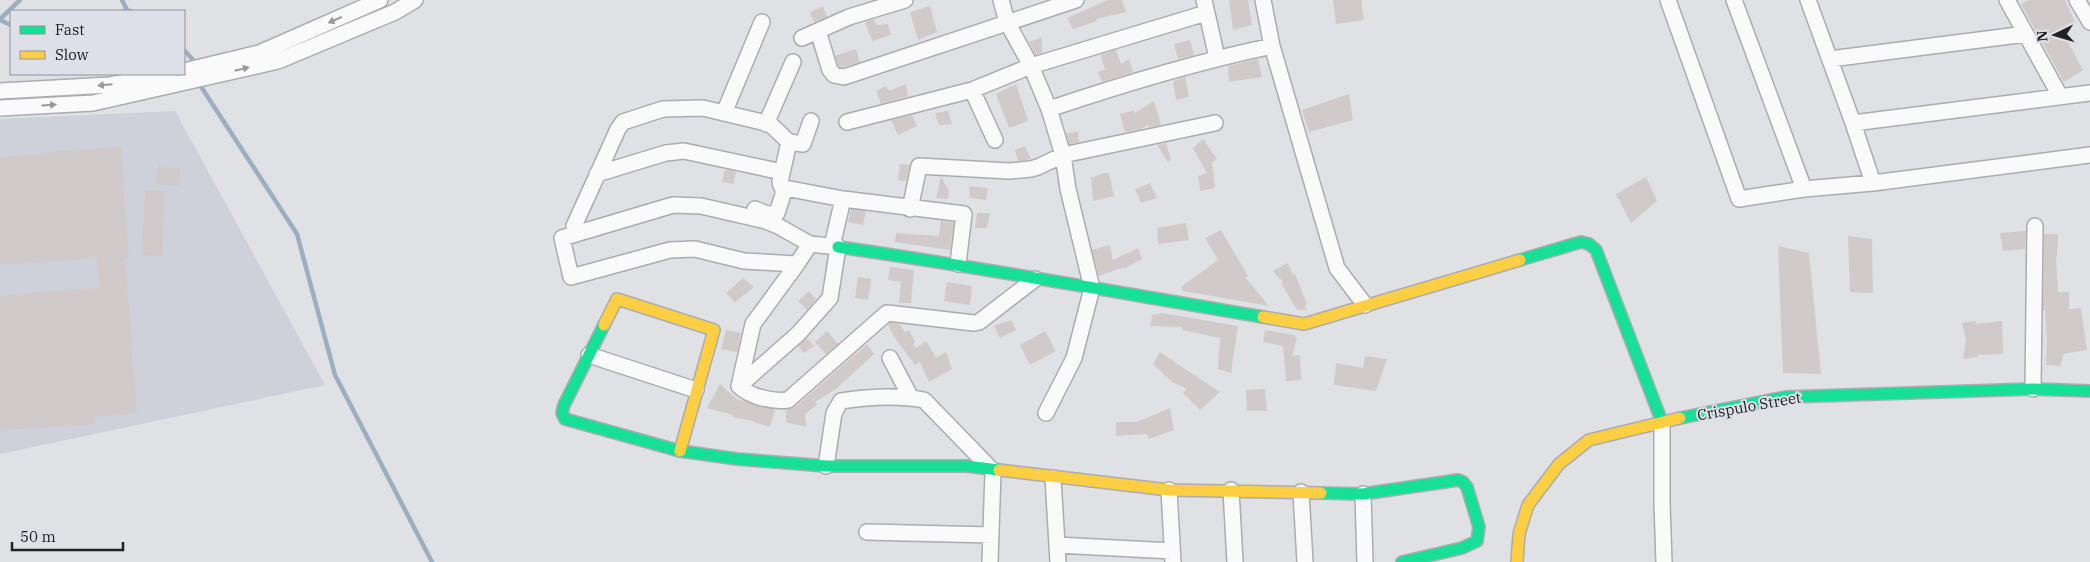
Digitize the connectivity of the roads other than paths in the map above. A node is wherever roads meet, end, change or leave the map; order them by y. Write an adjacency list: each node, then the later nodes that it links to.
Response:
1 (380, 0): 24 (street, one-way to 24)
2 (415, 0): 30 (street, one-way to 2)
3 (905, 0): 16 (street)
4 (1001, 0): 14 (street)
5 (1076, 0): 14 (street)
6 (1263, 0): 19 (street)
7 (1668, 0): 46 (street)
8 (1734, 0): 46 (street)
9 (1808, 0): 21 (street)
10 (2007, 0): 17 (street)
11 (2077, 0): 15 (street)
12 (1205, 6): 20 (street); 23 (street)
13 (762, 22): 32 (street)
14 (1007, 22): 16 (street); 23 (street)
15 (2090, 22)
16 (818, 31): 18 (street)
17 (2026, 34): 21 (street); 29 (street)
18 (802, 38)
19 (1272, 46): 20 (street); 56 (street)
20 (1217, 58): 31 (street)
21 (1830, 59): 36 (street)
22 (793, 62): 37 (street)
23 (1031, 66): 26 (street); 31 (street)
24 (185, 71)
25 (165, 75): 27 (street, one-way to 27)
26 (972, 90): 34 (street); 38 (street)
27 (0, 91)
28 (2090, 93): 29 (street)
29 (2060, 96): 36 (street)
30 (0, 108)
31 (1049, 109): 40 (street)
32 (724, 113): 37 (street); 43 (street)
33 (811, 121): 39 (street)
34 (847, 122)
35 (1215, 123): 40 (street)
36 (1853, 123): 44 (street)
37 (766, 124): 39 (street)
38 (995, 140)
39 (789, 142): 42 (street)
40 (1063, 155): 48 (street); 55 (street)
41 (2090, 155): 44 (street)
42 (782, 172): 43 (street); 45 (street)
43 (597, 174): 45 (street)
44 (1873, 184): 46 (street)
45 (785, 188): 47 (street)
46 (1804, 189)
47 (843, 199): 48 (street); 51 (street)
48 (910, 209): 53 (street)
49 (2035, 226): 60 (street)
50 (810, 244): 51 (street); 52 (street); 52 (street)
51 (835, 247): 53 (street); 59 (street)
52 (798, 264): 59 (street)
53 (958, 264): 54 (street)
54 (1035, 279): 55 (street); 59 (street)
55 (1092, 288): 56 (street); 64 (street)
56 (1365, 305): 65 (street)
57 (588, 356): 61 (street); 61 (street); 66 (street)
58 (890, 358): 63 (street)
59 (740, 386)
60 (2033, 389): 62 (street, Crispulo Street); 65 (street, Crispulo Street)
61 (696, 390): 66 (street)
62 (2090, 391)
63 (911, 398): 67 (street); 68 (street)
64 (1046, 412)
65 (1662, 422): 84 (street, Crispulo Street); 85 (street)
66 (680, 452): 67 (street)
67 (826, 466): 68 (street)
68 (993, 471): 69 (street); 75 (street)
69 (1053, 478): 70 (street); 76 (street)
70 (1169, 490): 71 (street); 77 (street)
71 (1231, 490): 72 (street); 80 (street)
72 (1301, 492): 73 (street); 81 (street)
73 (1363, 494): 82 (street); 83 (street)
74 (867, 532): 75 (street)
75 (991, 535): 78 (street)
76 (1057, 545): 77 (street); 79 (street)
77 (1172, 557)
78 (990, 562)
79 (1058, 562)
80 (1235, 562)
81 (1305, 562)
82 (1365, 562)
83 (1402, 562)
84 (1517, 562)
85 (1664, 562)

